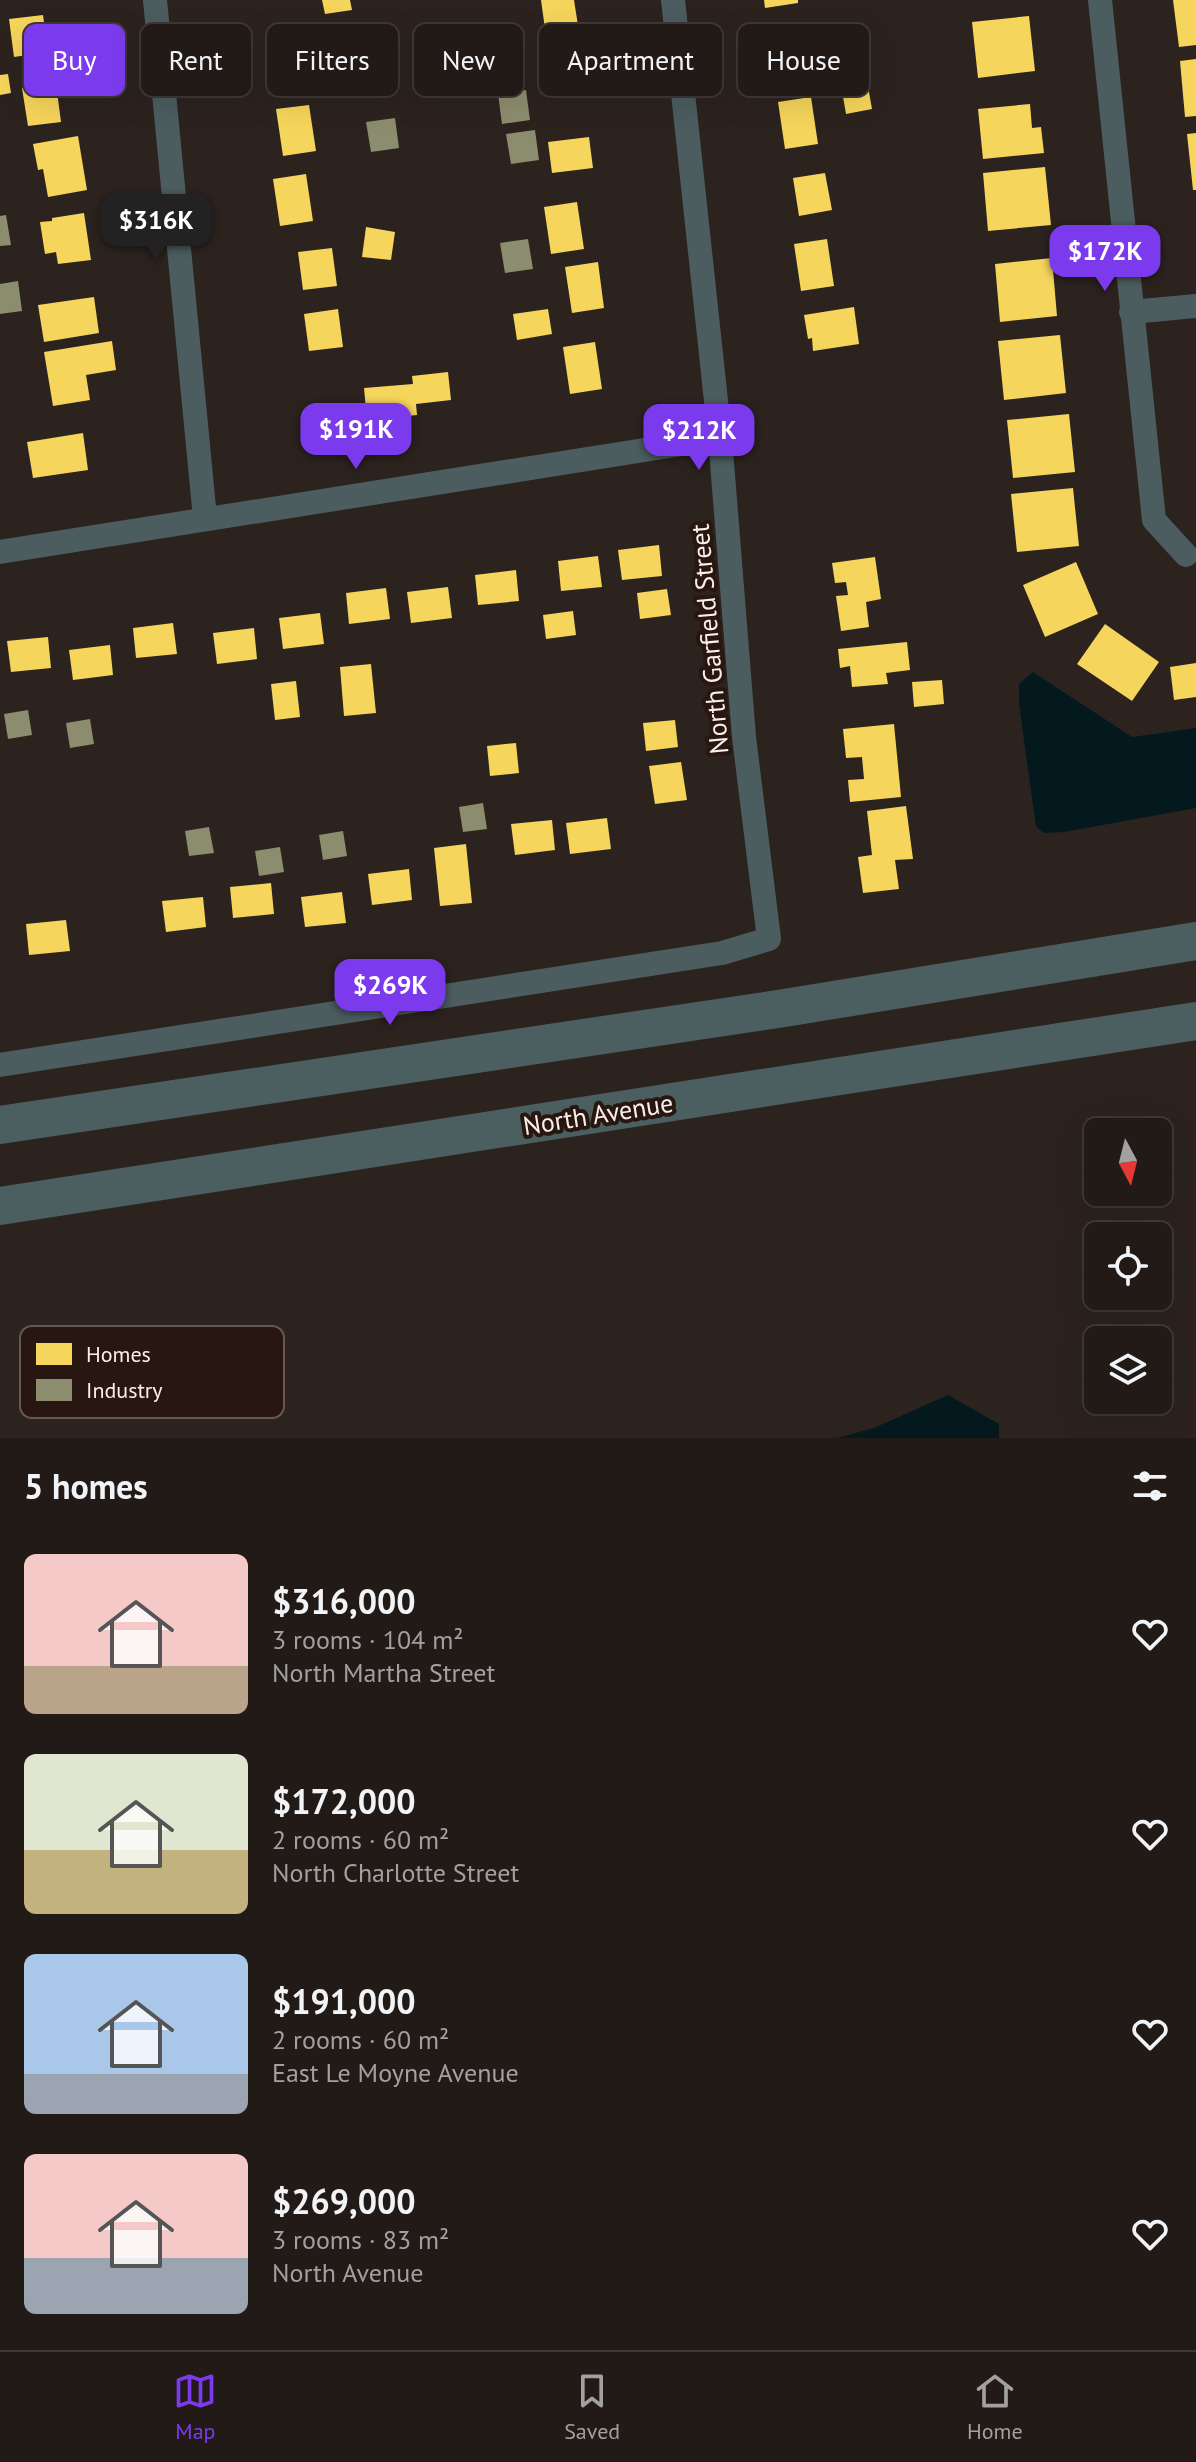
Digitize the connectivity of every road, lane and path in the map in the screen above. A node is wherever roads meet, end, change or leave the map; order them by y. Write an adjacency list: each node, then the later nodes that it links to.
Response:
1 (155, 0): 7 (street)
2 (673, 0): 6 (street, North Garfield Street)
3 (1100, 0): 5 (street)
4 (1196, 306): 5 (street)
5 (1131, 312): 9 (street)
6 (720, 438): 7 (street); 12 (street, North Garfield Street)
7 (205, 518): 8 (street)
8 (0, 552)
9 (1186, 555)
10 (1196, 941): 13 (main road)
11 (1196, 1021): 14 (main road, North Avenue)
12 (0, 1065)
13 (0, 1125)
14 (0, 1206)

